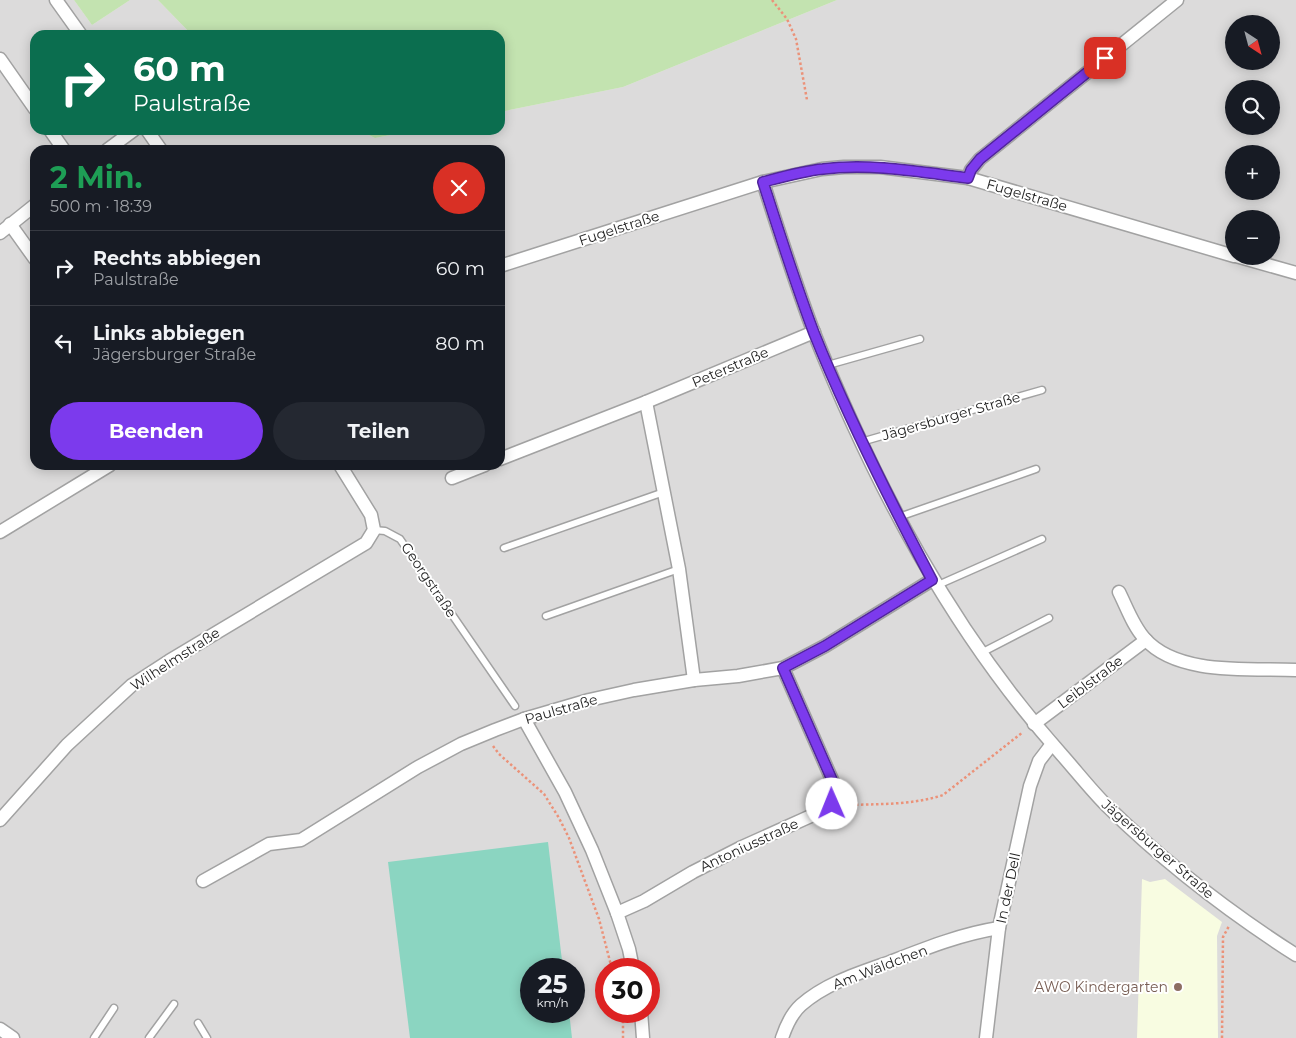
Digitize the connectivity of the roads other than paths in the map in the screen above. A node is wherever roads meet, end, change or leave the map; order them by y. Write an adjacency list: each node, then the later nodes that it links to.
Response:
1 (56, 0): 3 (street)
2 (1177, 0): 8 (street)
3 (77, 30)
4 (0, 59): 5 (street)
5 (30, 102)
6 (127, 135): 7 (street)
7 (114, 145)
8 (968, 178): 9 (street, Fugelstraße); 14 (street, Fugelstraße)
9 (763, 182): 15 (street, Fugelstraße); 18 (street, Jägersburger Straße)
10 (30, 209): 11 (street)
11 (10, 224): 12 (street); 13 (street)
12 (0, 233)
13 (30, 253)
14 (1225, 253)
15 (505, 264)
16 (1267, 265): 17 (street, Fugelstraße)
17 (1296, 273)
18 (814, 332): 20 (street, Jägersburger Straße); 22 (street, Peterstraße)
19 (920, 340): 20 (lane)
20 (828, 365): 23 (street, Jägersburger Straße)
21 (1042, 390): 23 (lane, Jägersburger Straße)
22 (646, 402): 24 (street, Peterstraße); 30 (street)
23 (861, 442): 31 (street, Jägersburger Straße)
24 (505, 457)
25 (1036, 469): 31 (lane)
26 (102, 470): 33 (street)
27 (343, 470): 32 (street)
28 (472, 470): 29 (street)
29 (452, 478)
30 (664, 492): 35 (lane); 36 (street)
31 (899, 517): 37 (street, Jägersburger Straße)
32 (374, 530): 46 (lane, Georgstraße); 50 (street, Wilhelmstraße)
33 (0, 532)
34 (1042, 539): 37 (lane)
35 (504, 548)
36 (679, 569): 39 (lane); 45 (street)
37 (934, 583): 42 (street, Jägersburger Straße); 43 (street, Paulstraße)
38 (1119, 592): 41 (street)
39 (546, 616)
40 (1049, 618): 42 (lane)
41 (1146, 640): 44 (street); 48 (street, Leiblstraße)
42 (981, 654): 48 (street, Jägersburger Straße)
43 (783, 668): 45 (street, Paulstraße); 52 (street, Antoniusstraße)
44 (1296, 670)
45 (694, 680): 47 (street, Paulstraße)
46 (515, 706)
47 (524, 719): 51 (street, Paulstraße); 52 (street)
48 (1034, 724): 49 (street, Jägersburger Straße)
49 (1052, 744): 53 (street, In der Dell); 54 (street, Jägersburger Straße)
50 (0, 820)
51 (203, 881)
52 (617, 913): 55 (street)
53 (1000, 928): 67 (street, Am Wäldchen); 68 (street, In der Dell)
54 (1296, 956)
55 (631, 958)
56 (174, 1004): 63 (lane)
57 (114, 1008): 62 (lane)
58 (198, 1022): 64 (lane)
59 (641, 1023): 65 (street)
60 (0, 1029): 61 (street)
61 (13, 1038)
62 (94, 1038)
63 (148, 1038)
64 (208, 1038)
65 (642, 1038)
66 (776, 1038): 67 (street, Am Wäldchen)
67 (782, 1038)
68 (986, 1038)

